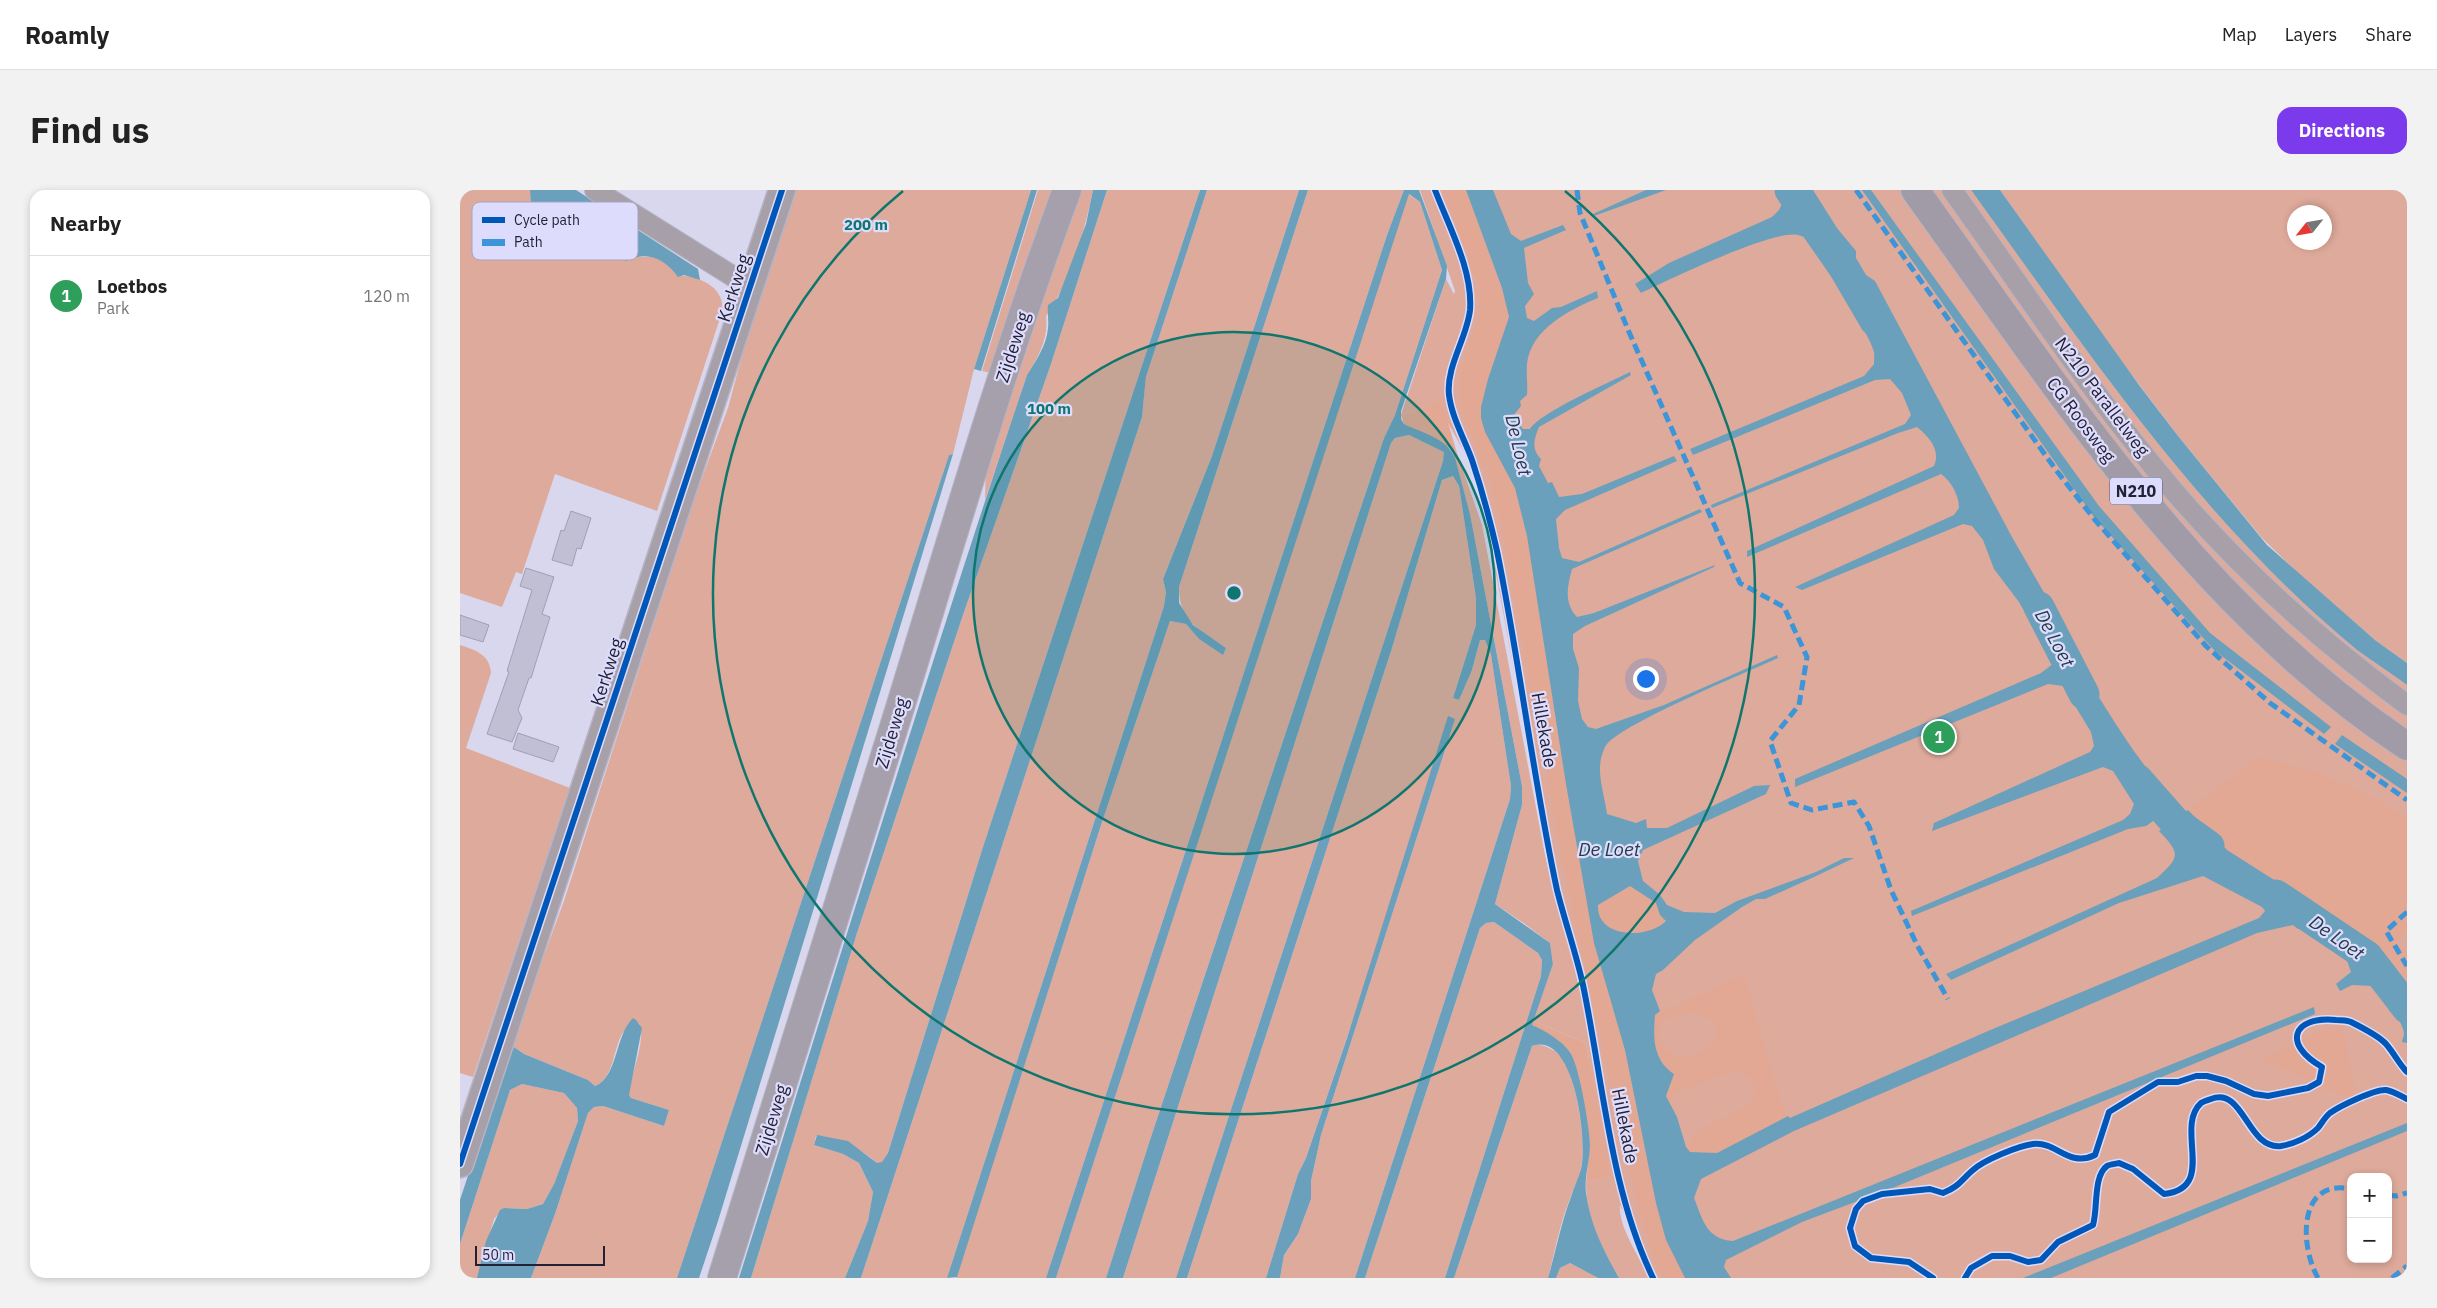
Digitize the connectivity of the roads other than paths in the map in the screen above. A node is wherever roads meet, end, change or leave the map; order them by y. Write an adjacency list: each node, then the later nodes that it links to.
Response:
1 (595, 190): 6 (street)
2 (782, 190): 8 (street, Kerkweg)
3 (1067, 190): 12 (main road, Zijdeweg)
4 (1915, 190): 10 (main road, CG Roosweg / N210)
5 (1952, 190): 9 (street, N210 Parallelweg)
6 (614, 202)
7 (638, 217): 8 (street)
8 (750, 287): 11 (street, Kerkweg)
9 (2407, 705)
10 (2407, 746)
11 (460, 1164)
12 (722, 1278)

